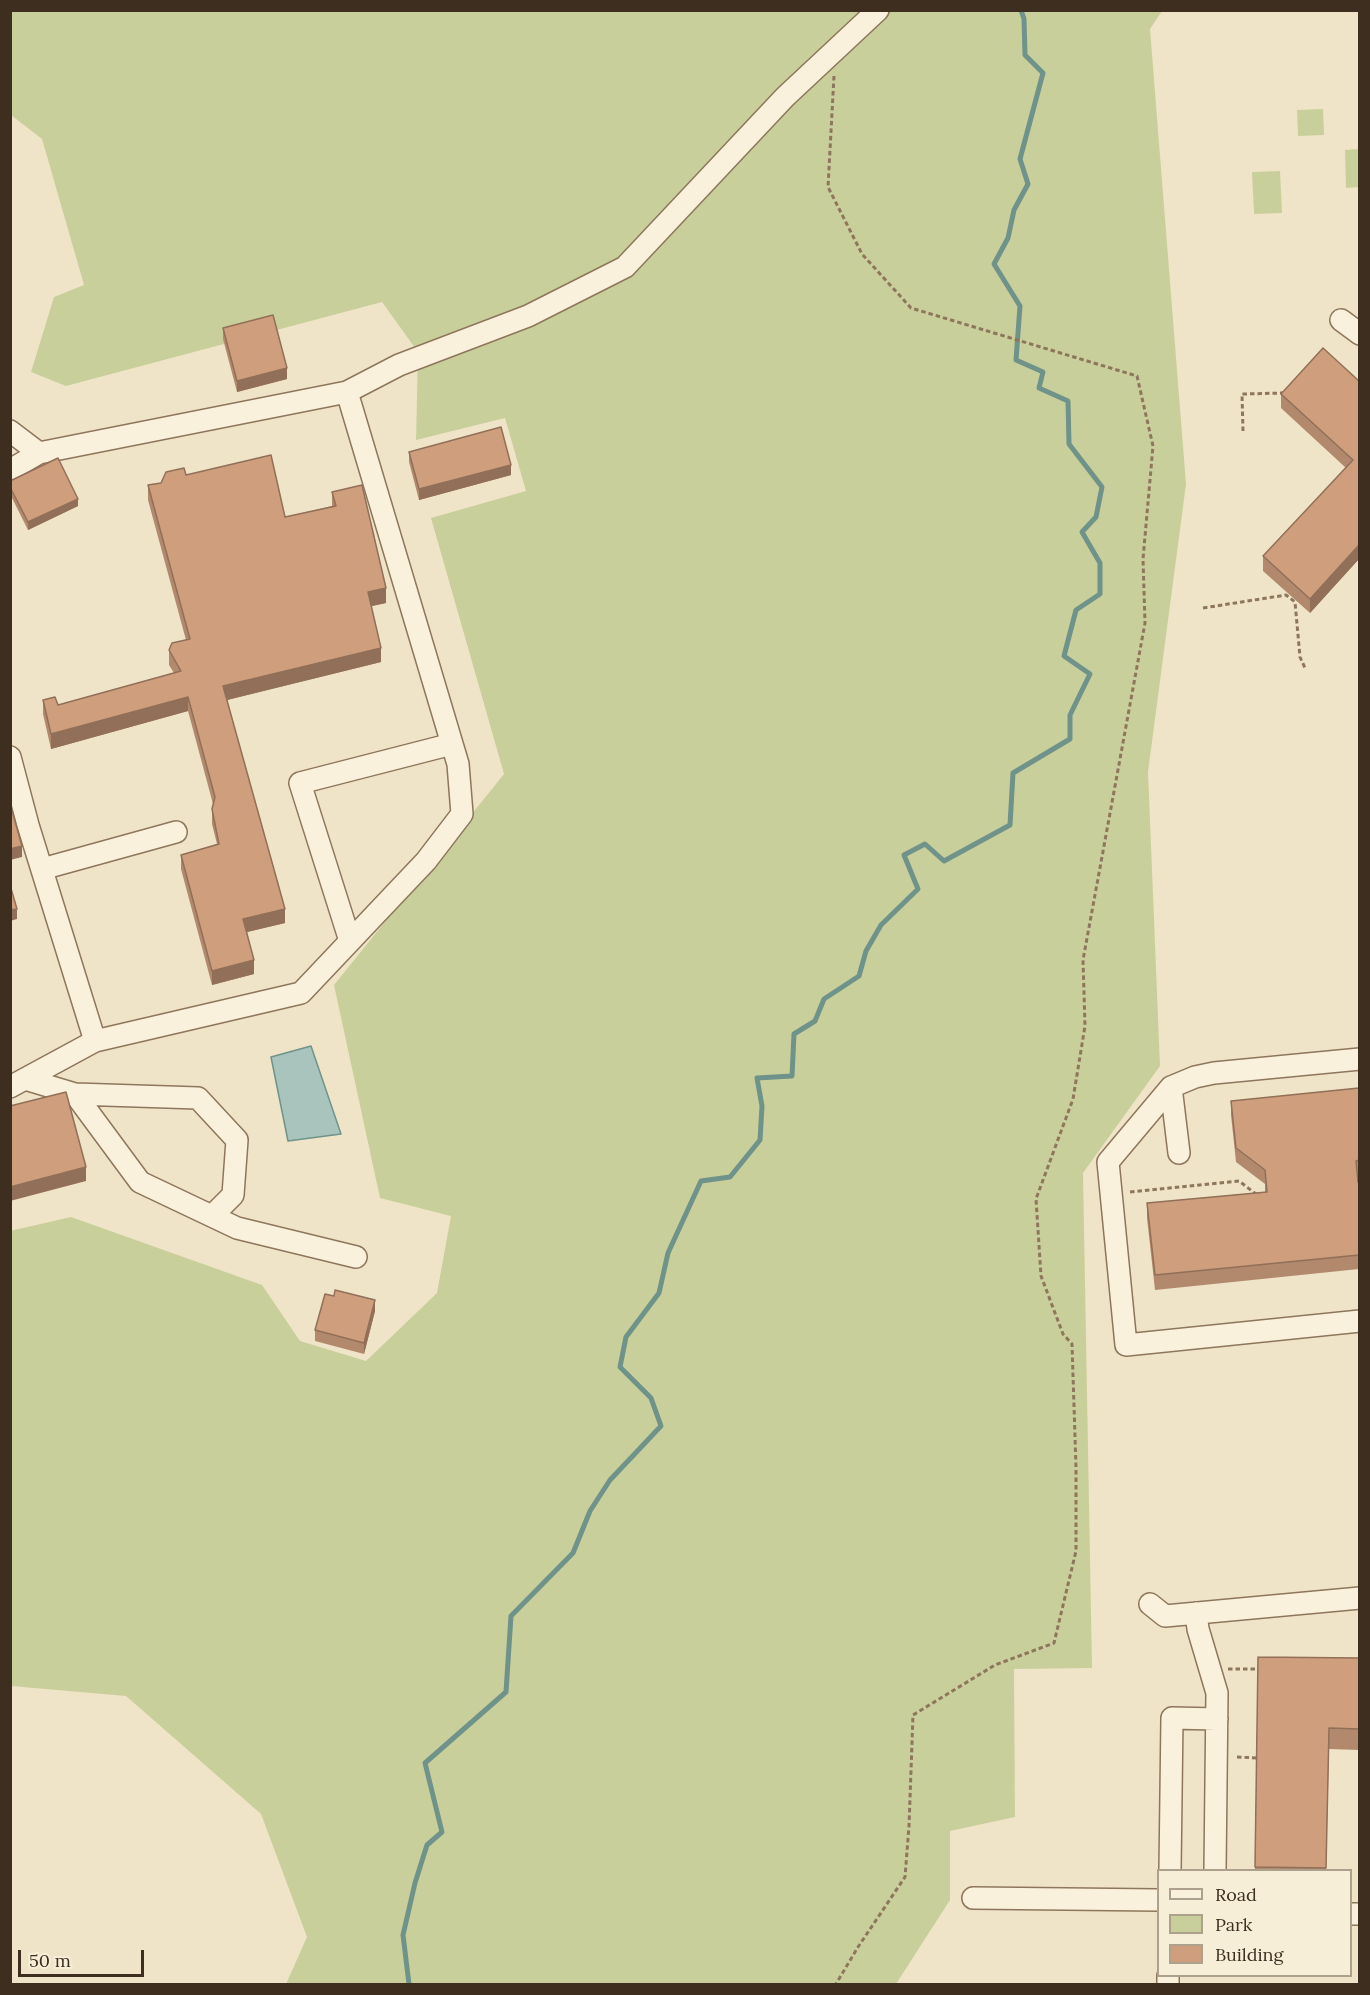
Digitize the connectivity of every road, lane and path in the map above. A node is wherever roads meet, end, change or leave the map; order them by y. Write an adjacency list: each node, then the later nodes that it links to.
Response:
1 (878, 10): 5 (lane)
2 (834, 74): 41 (path)
3 (1341, 320): 4 (lane)
4 (1359, 334)
5 (347, 392): 9 (lane); 13 (lane)
6 (1290, 393): 8 (path)
7 (10, 431): 9 (lane)
8 (1243, 431)
9 (39, 453): 10 (lane)
10 (10, 470)
11 (1203, 608): 12 (path)
12 (1305, 668)
13 (452, 744): 17 (lane); 17 (lane)
14 (10, 757): 16 (lane)
15 (176, 832): 16 (lane)
16 (42, 869): 18 (lane)
17 (350, 941): 18 (lane)
18 (94, 1041): 20 (lane)
19 (1359, 1059): 21 (lane)
20 (18, 1083): 22 (lane)
21 (1171, 1087): 23 (lane); 28 (lane)
22 (75, 1094): 26 (lane); 26 (lane)
23 (1179, 1153)
24 (1125, 1192): 25 (path)
25 (1261, 1199)
26 (212, 1216): 27 (lane)
27 (356, 1257)
28 (1359, 1321)
29 (1359, 1598): 31 (lane)
30 (1150, 1604): 31 (lane)
31 (1196, 1613): 34 (lane)
32 (1223, 1669): 33 (path)
33 (1263, 1669)
34 (1217, 1719): 37 (lane); 38 (lane)
35 (1237, 1757): 36 (path)
36 (1257, 1758)
37 (1170, 1869)
38 (1215, 1869)
39 (973, 1898): 40 (lane)
40 (1157, 1900)
41 (836, 1984)

